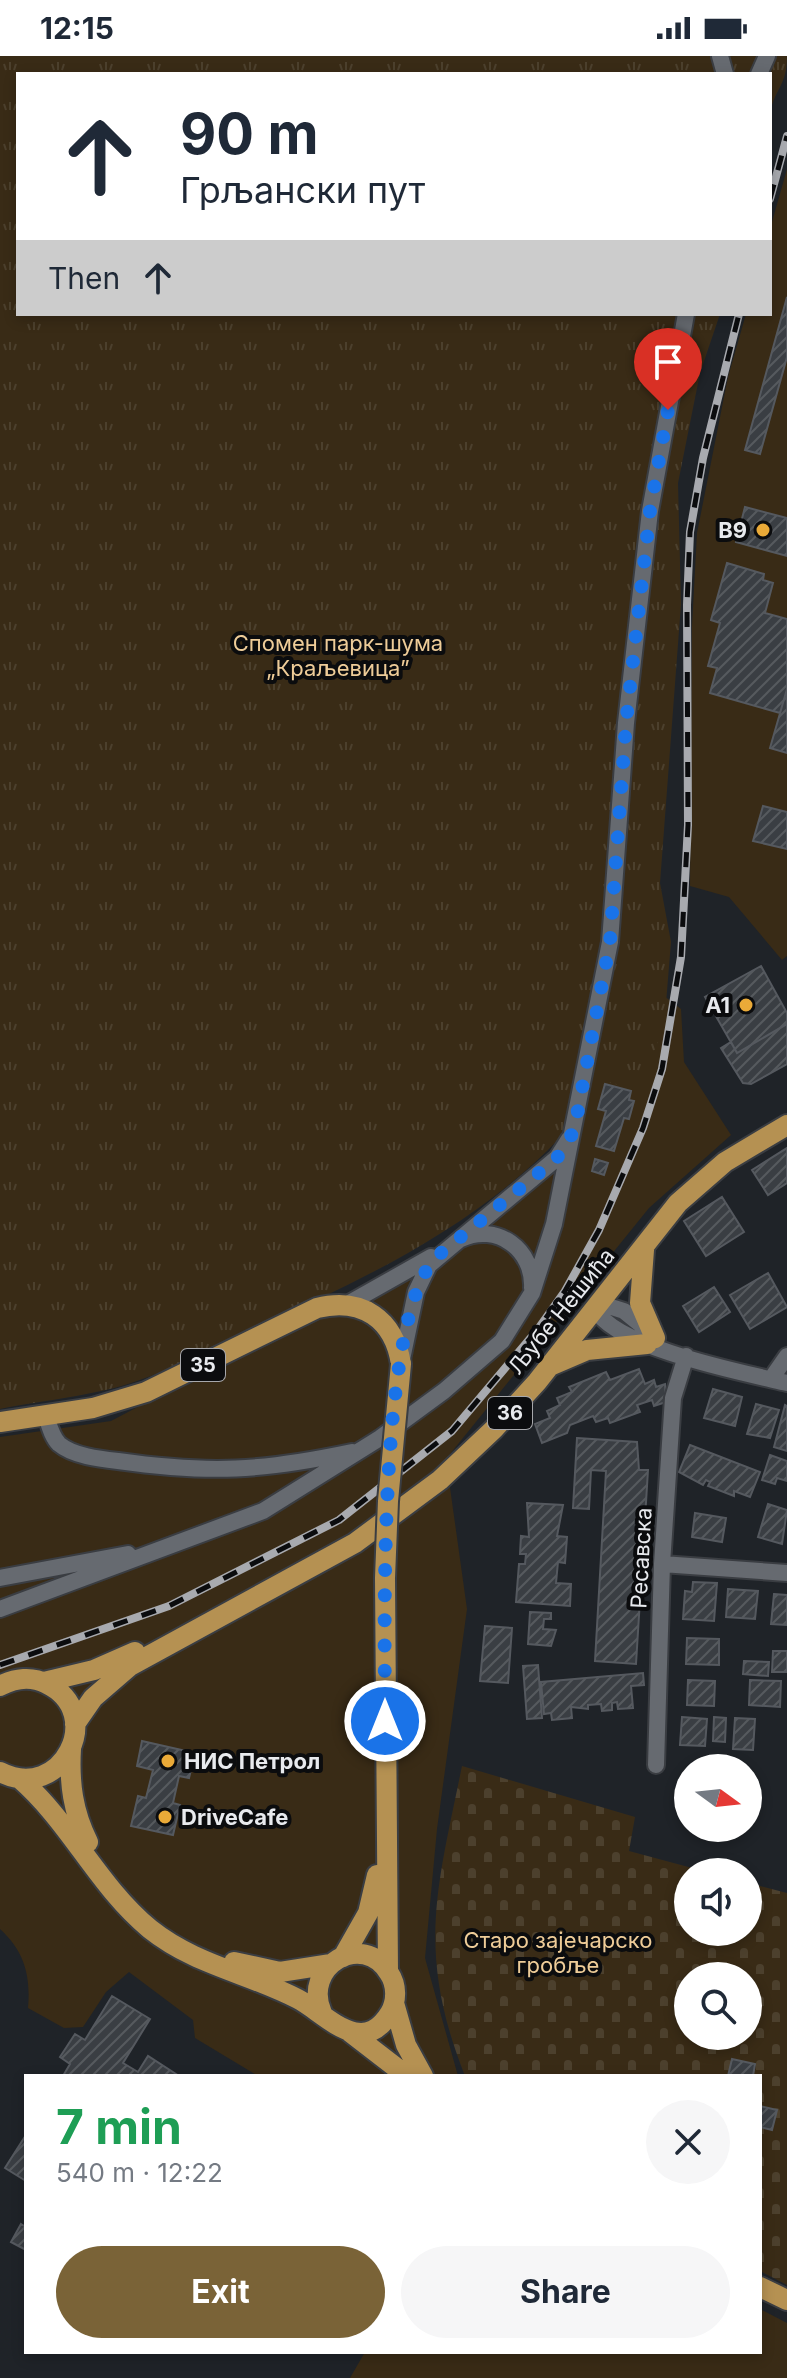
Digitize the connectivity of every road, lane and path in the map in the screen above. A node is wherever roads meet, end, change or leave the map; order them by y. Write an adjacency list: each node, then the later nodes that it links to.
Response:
1 (686, 316): 3 (street)
2 (787, 1125): 4 (main road, Љубе Нешића / 36)
3 (574, 1131): 5 (street); 6 (street)
4 (645, 1245): 8 (main road, Љубе Нешића / 36); 9 (main road)
5 (448, 1246): 6 (street); 7 (street); 12 (street)
6 (532, 1293): 17 (street)
7 (346, 1305): 12 (main road); 15 (main road, 35)
8 (597, 1306): 9 (street); 13 (main road, Љубе Нешића / 36)
9 (655, 1344): 10 (street); 13 (main road)
10 (686, 1356): 14 (street); 19 (street, Ресавска)
11 (787, 1356): 14 (street)
12 (401, 1364): 30 (main road, bridge)
13 (548, 1367): 22 (main road, Љубе Нешића / 36)
14 (779, 1381)
15 (46, 1416): 16 (main road, 35); 17 (street)
16 (0, 1422)
17 (362, 1451): 18 (street)
18 (173, 1545): 21 (street); 23 (street)
19 (662, 1564): 20 (street); 28 (street, Ресавска)
20 (787, 1573)
21 (0, 1578)
22 (248, 1602): 24 (main road, 36); 26 (main road, 36)
23 (0, 1609)
24 (44, 1682): 25 (main road, 36); 26 (main road)
25 (0, 1686)
26 (75, 1724): 27 (main road, 36)
27 (71, 1749): 29 (main road); 31 (main road)
28 (656, 1765)
29 (9, 1775): 34 (main road)
30 (385, 1827): 31 (main road); 32 (main road)
31 (337, 1960): 32 (main road); 34 (main road)
32 (388, 1971): 33 (main road)
33 (394, 2003): 35 (main road); 37 (main road)
34 (322, 2013): 35 (main road)
35 (350, 2032): 36 (main road)
36 (404, 2074)
37 (422, 2074)
38 (762, 2288): 39 (main road)
39 (787, 2300)

